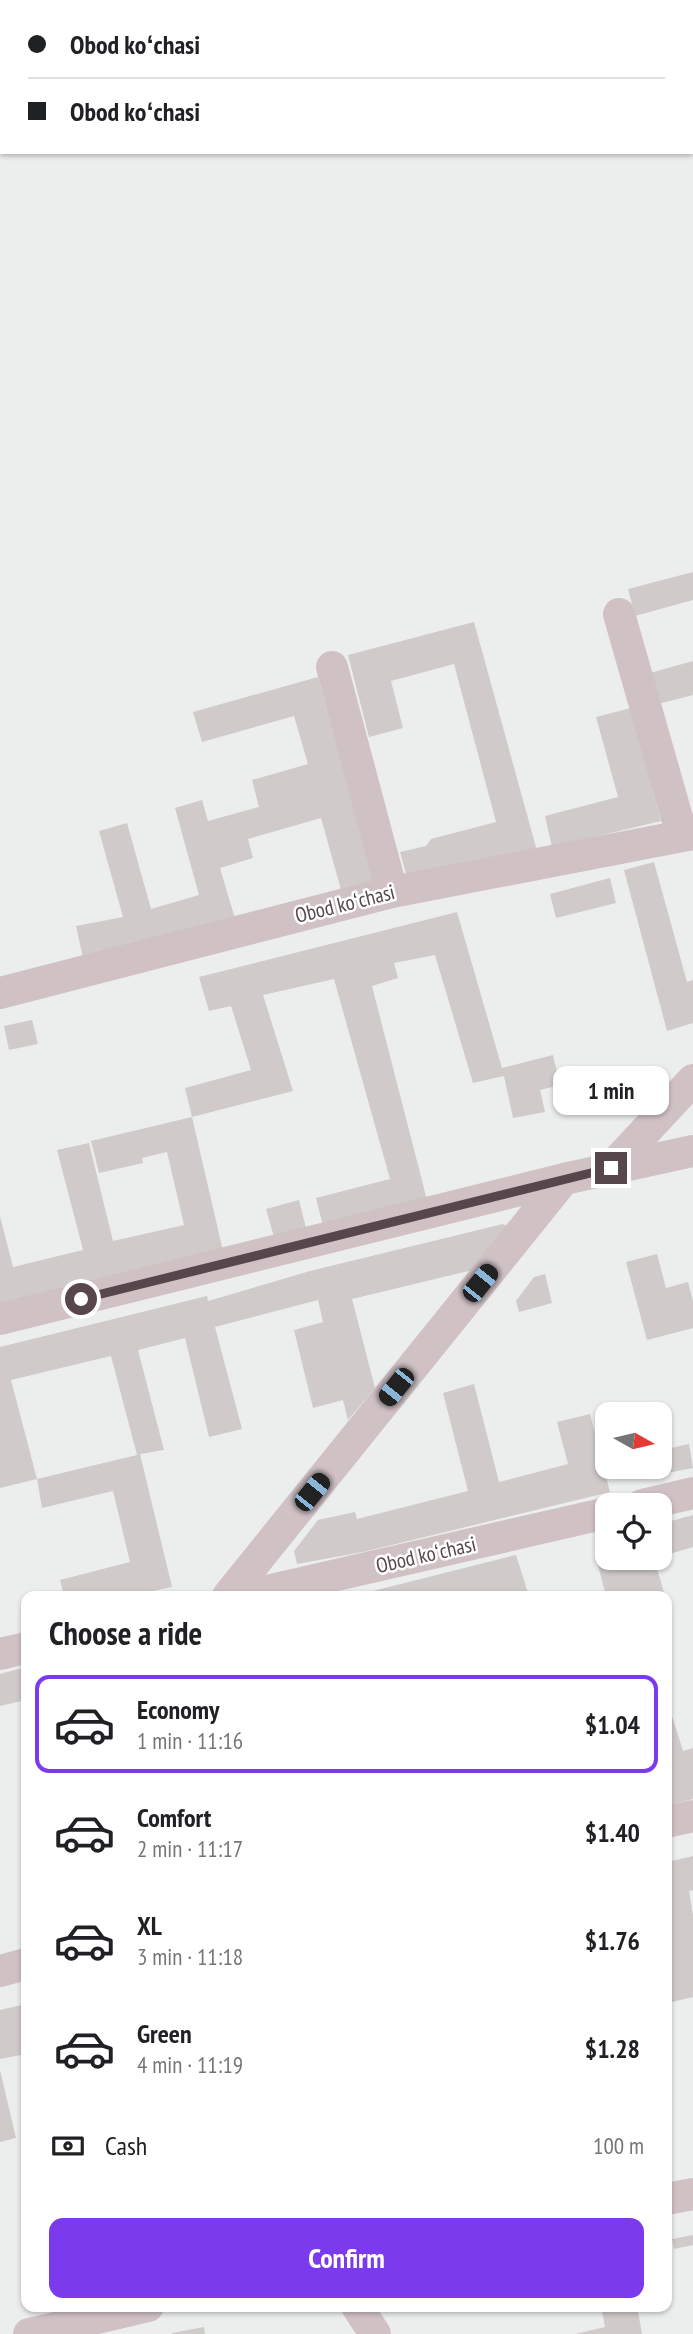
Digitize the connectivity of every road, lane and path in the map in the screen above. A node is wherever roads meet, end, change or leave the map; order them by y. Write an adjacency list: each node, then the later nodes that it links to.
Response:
1 (619, 614): 3 (street)
2 (332, 667): 4 (street)
3 (687, 834): 4 (street, Obod koʻchasi)
4 (392, 892): 5 (street, Obod koʻchasi)
5 (0, 993)
6 (693, 1080): 8 (street)
7 (693, 1151): 8 (street)
8 (611, 1168): 9 (street)
9 (564, 1179): 10 (street); 14 (street)
10 (0, 1319)
11 (693, 1493): 12 (street)
12 (672, 1498)
13 (595, 1516): 15 (street, Obod koʻchasi)
14 (232, 1591)
15 (267, 1591)
16 (21, 1649): 17 (street)
17 (0, 1654)
18 (693, 1816): 19 (street)
19 (672, 1821)
20 (21, 1965): 21 (street)
21 (0, 1971)
22 (693, 2194): 23 (street)
23 (672, 2198)
24 (122, 2312): 26 (street)
25 (361, 2312): 27 (street)
26 (29, 2334)
27 (375, 2334)

